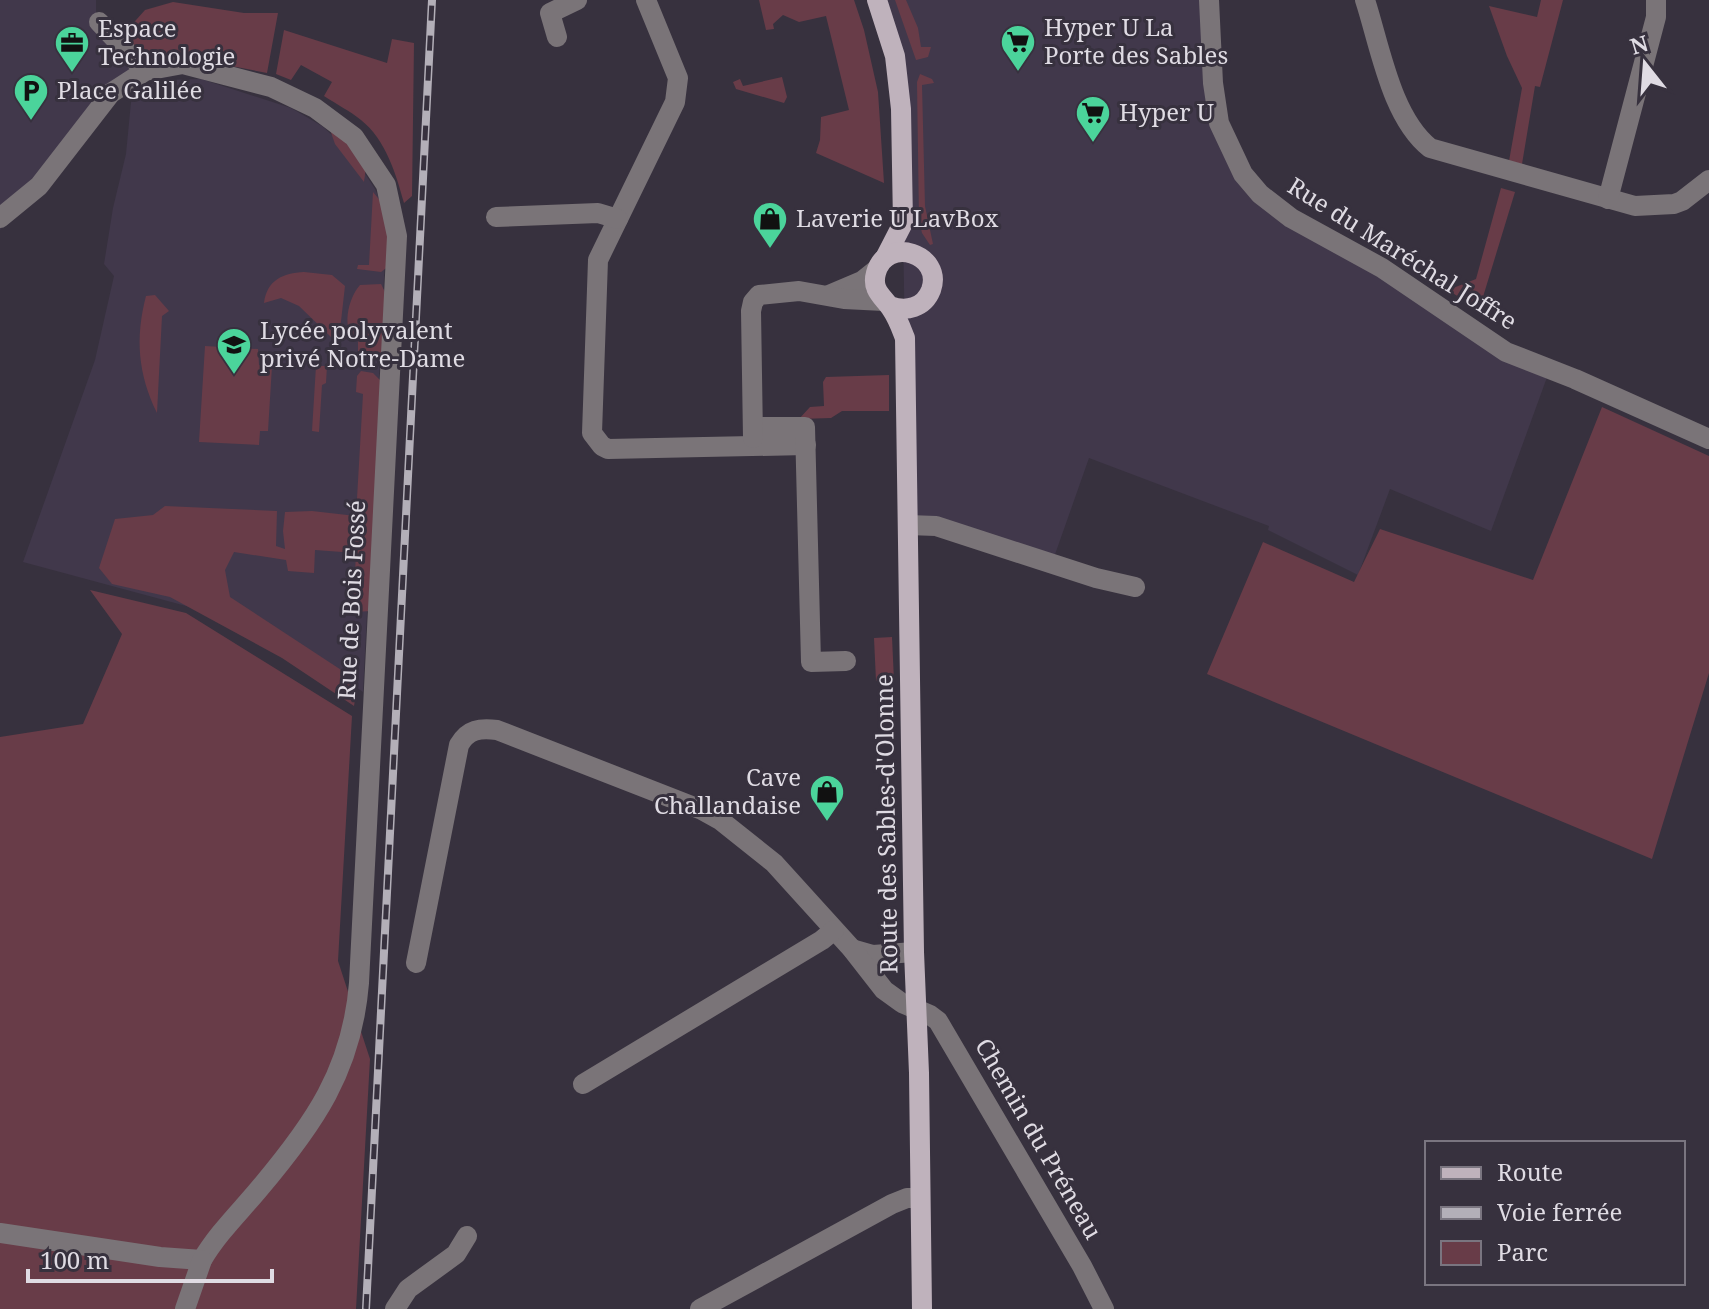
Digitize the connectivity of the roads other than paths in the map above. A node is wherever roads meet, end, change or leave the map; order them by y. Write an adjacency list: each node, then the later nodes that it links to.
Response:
1 (577, 0): 8 (street)
2 (646, 0): 14 (street)
3 (877, 0): 15 (main road)
4 (1209, 0): 23 (street, Rue du Maréchal Joffre)
5 (1365, 0): 11 (street)
6 (1656, 0): 11 (street)
7 (99, 22): 9 (street)
8 (557, 37)
9 (145, 71): 13 (street, Rue de Bois Fossé); 36 (street, Rue de Bois Fossé)
10 (1709, 180): 11 (street)
11 (1608, 199)
12 (496, 217): 14 (street)
13 (0, 218)
14 (618, 219): 22 (street)
15 (903, 223): 16 (main road); 17 (main road)
16 (923, 259): 17 (main road); 19 (main road)
17 (881, 264): 18 (street); 20 (main road)
18 (829, 295): 20 (street); 22 (street)
19 (922, 302): 20 (main road); 21 (main road, Route des Sables-d'Olonne)
20 (887, 303): 21 (main road, Route des Sables-d'Olonne)
21 (905, 338): 24 (main road, Route des Sables-d'Olonne)
22 (753, 437): 26 (street)
23 (1709, 439)
24 (908, 525): 25 (street); 29 (main road, Route des Sables-d'Olonne)
25 (1135, 587)
26 (846, 661)
27 (834, 930): 28 (street, Chemin du Préneau); 30 (street, Chemin du Préneau); 32 (street)
28 (852, 949): 29 (street); 31 (street, Chemin du Préneau)
29 (914, 952): 31 (main road, Route des Sables-d'Olonne)
30 (416, 963)
31 (915, 1007): 33 (main road, Route des Sables-d'Olonne); 41 (street, Chemin du Préneau)
32 (583, 1084)
33 (920, 1198): 39 (street); 40 (main road, Route des Sables-d'Olonne)
34 (0, 1233): 36 (street)
35 (467, 1236): 38 (street)
36 (202, 1260): 37 (street, Rue de Bois Fossé)
37 (185, 1309)
38 (395, 1309)
39 (700, 1309)
40 (922, 1309)
41 (1104, 1309)

